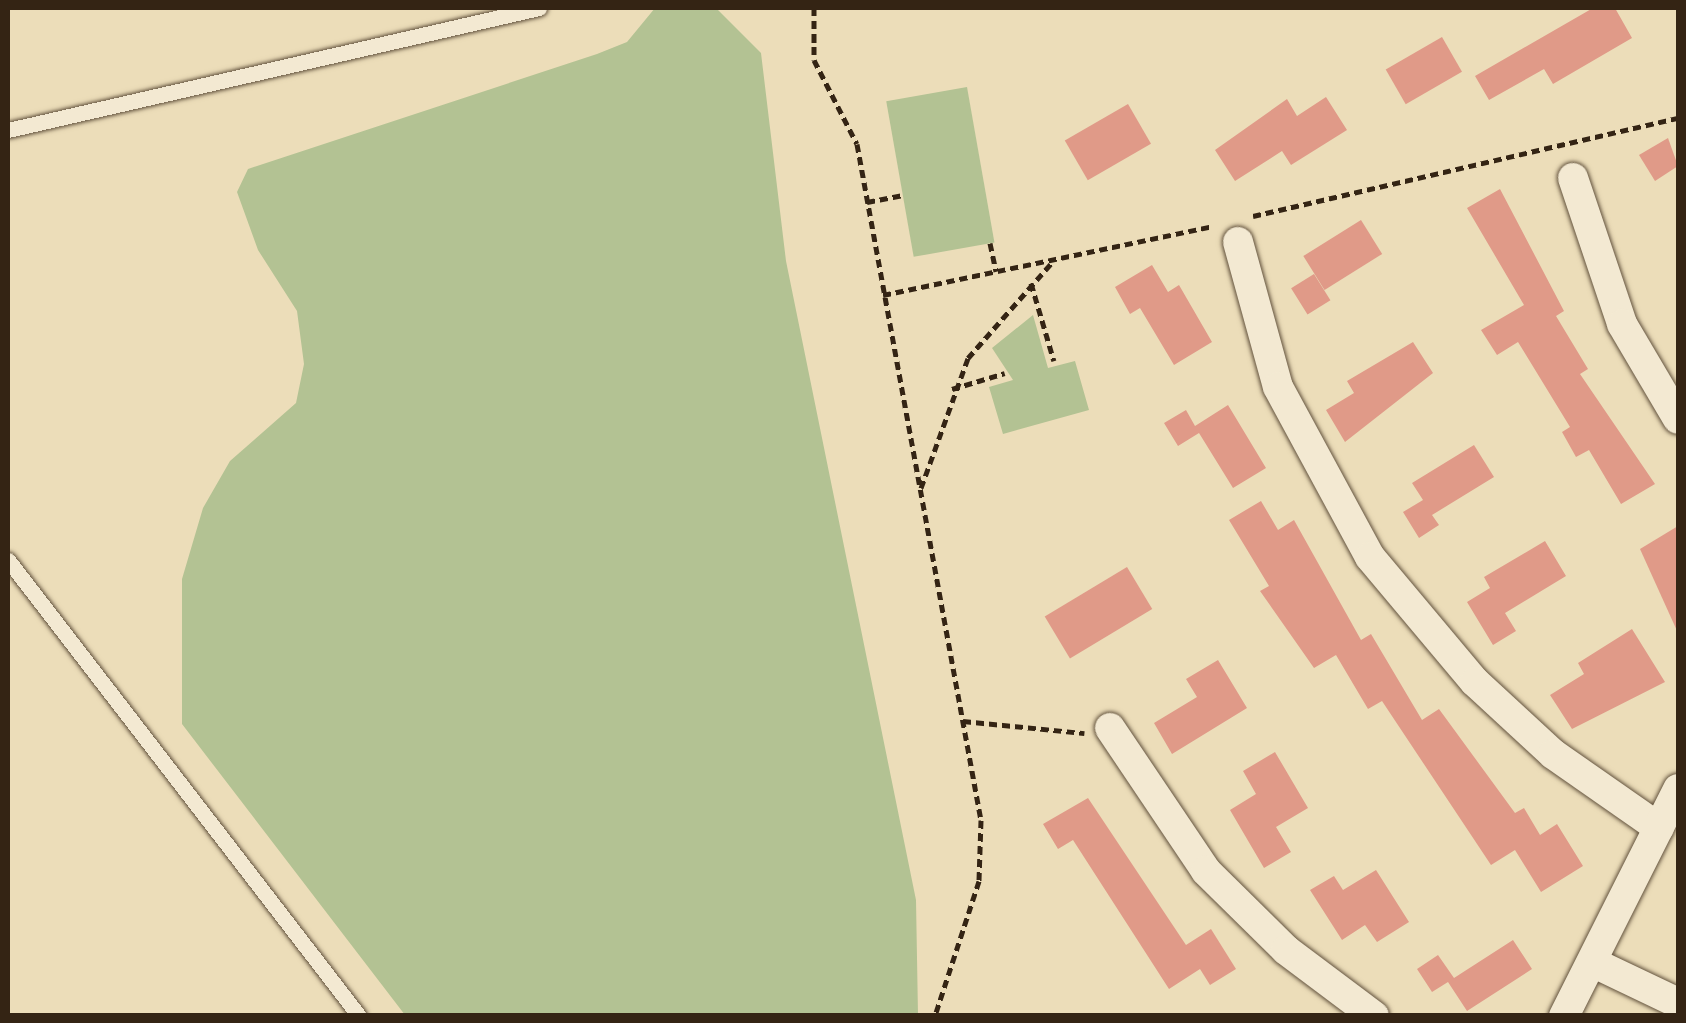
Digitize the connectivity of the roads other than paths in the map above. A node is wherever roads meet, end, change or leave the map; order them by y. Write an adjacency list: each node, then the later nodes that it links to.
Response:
1 (539, 8): 2 (lane)
2 (8, 130)
3 (1573, 178): 5 (street)
4 (1232, 229): 9 (street)
5 (1678, 419)
6 (8, 560): 12 (lane)
7 (1110, 728): 13 (street)
8 (1678, 789): 9 (street)
9 (1658, 828): 10 (street)
10 (1592, 962): 11 (street); 14 (street)
11 (1678, 1003)
12 (358, 1016)
13 (1374, 1016)
14 (1564, 1016)

